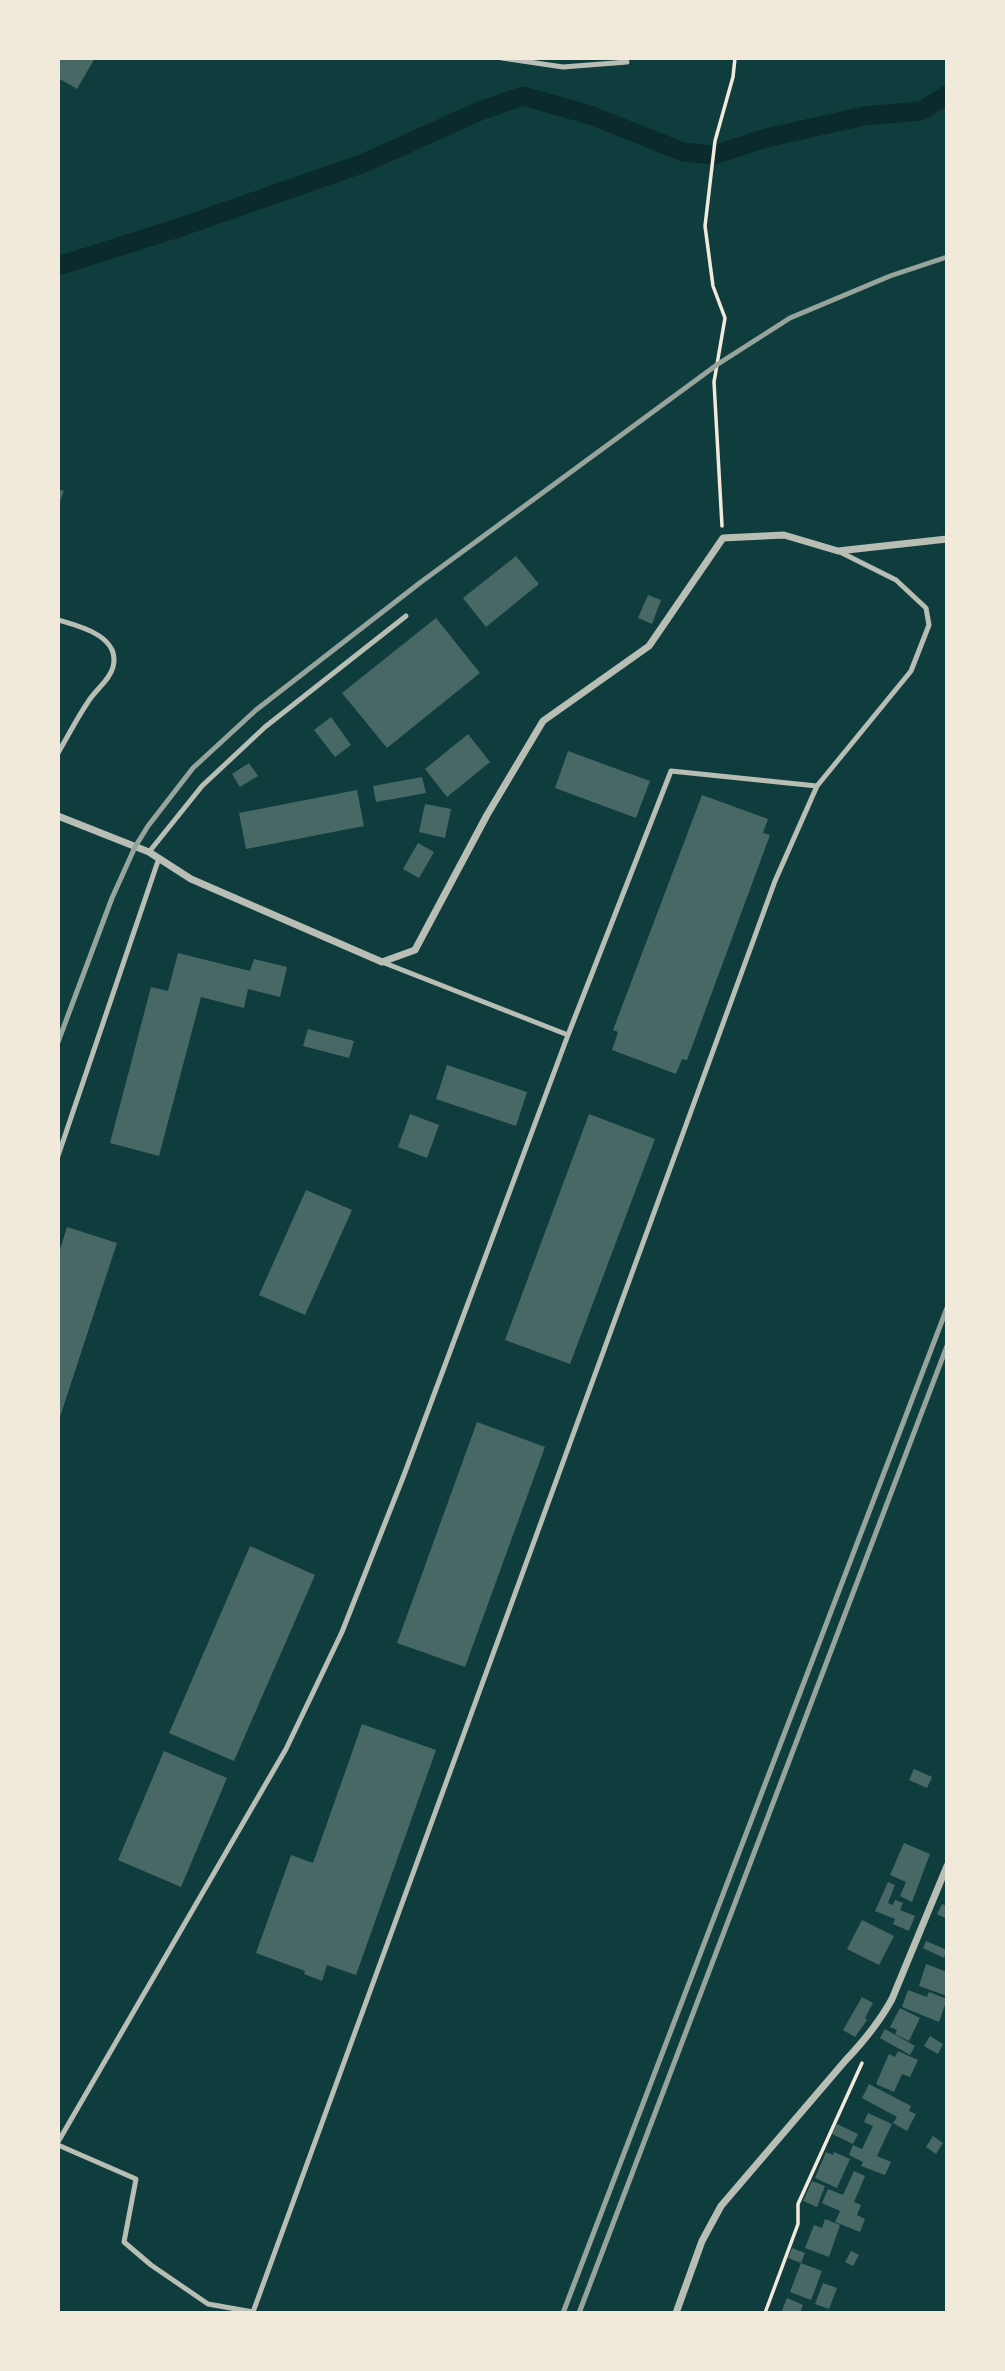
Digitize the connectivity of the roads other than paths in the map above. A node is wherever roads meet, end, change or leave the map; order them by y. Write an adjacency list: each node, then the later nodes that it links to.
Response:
1 (502, 58): 2 (lane)
2 (626, 62)
3 (947, 539): 4 (street)
4 (838, 551): 8 (lane); 12 (street)
5 (407, 616): 10 (lane)
6 (58, 620): 7 (lane)
7 (58, 753)
8 (817, 786): 13 (lane); 16 (lane)
9 (58, 816): 10 (street)
10 (149, 852): 11 (street)
11 (159, 858): 12 (street); 14 (lane)
12 (382, 962): 13 (lane)
13 (568, 1035): 16 (lane)
14 (58, 1156)
15 (947, 1866): 17 (street)
16 (58, 2143)
17 (676, 2313)

